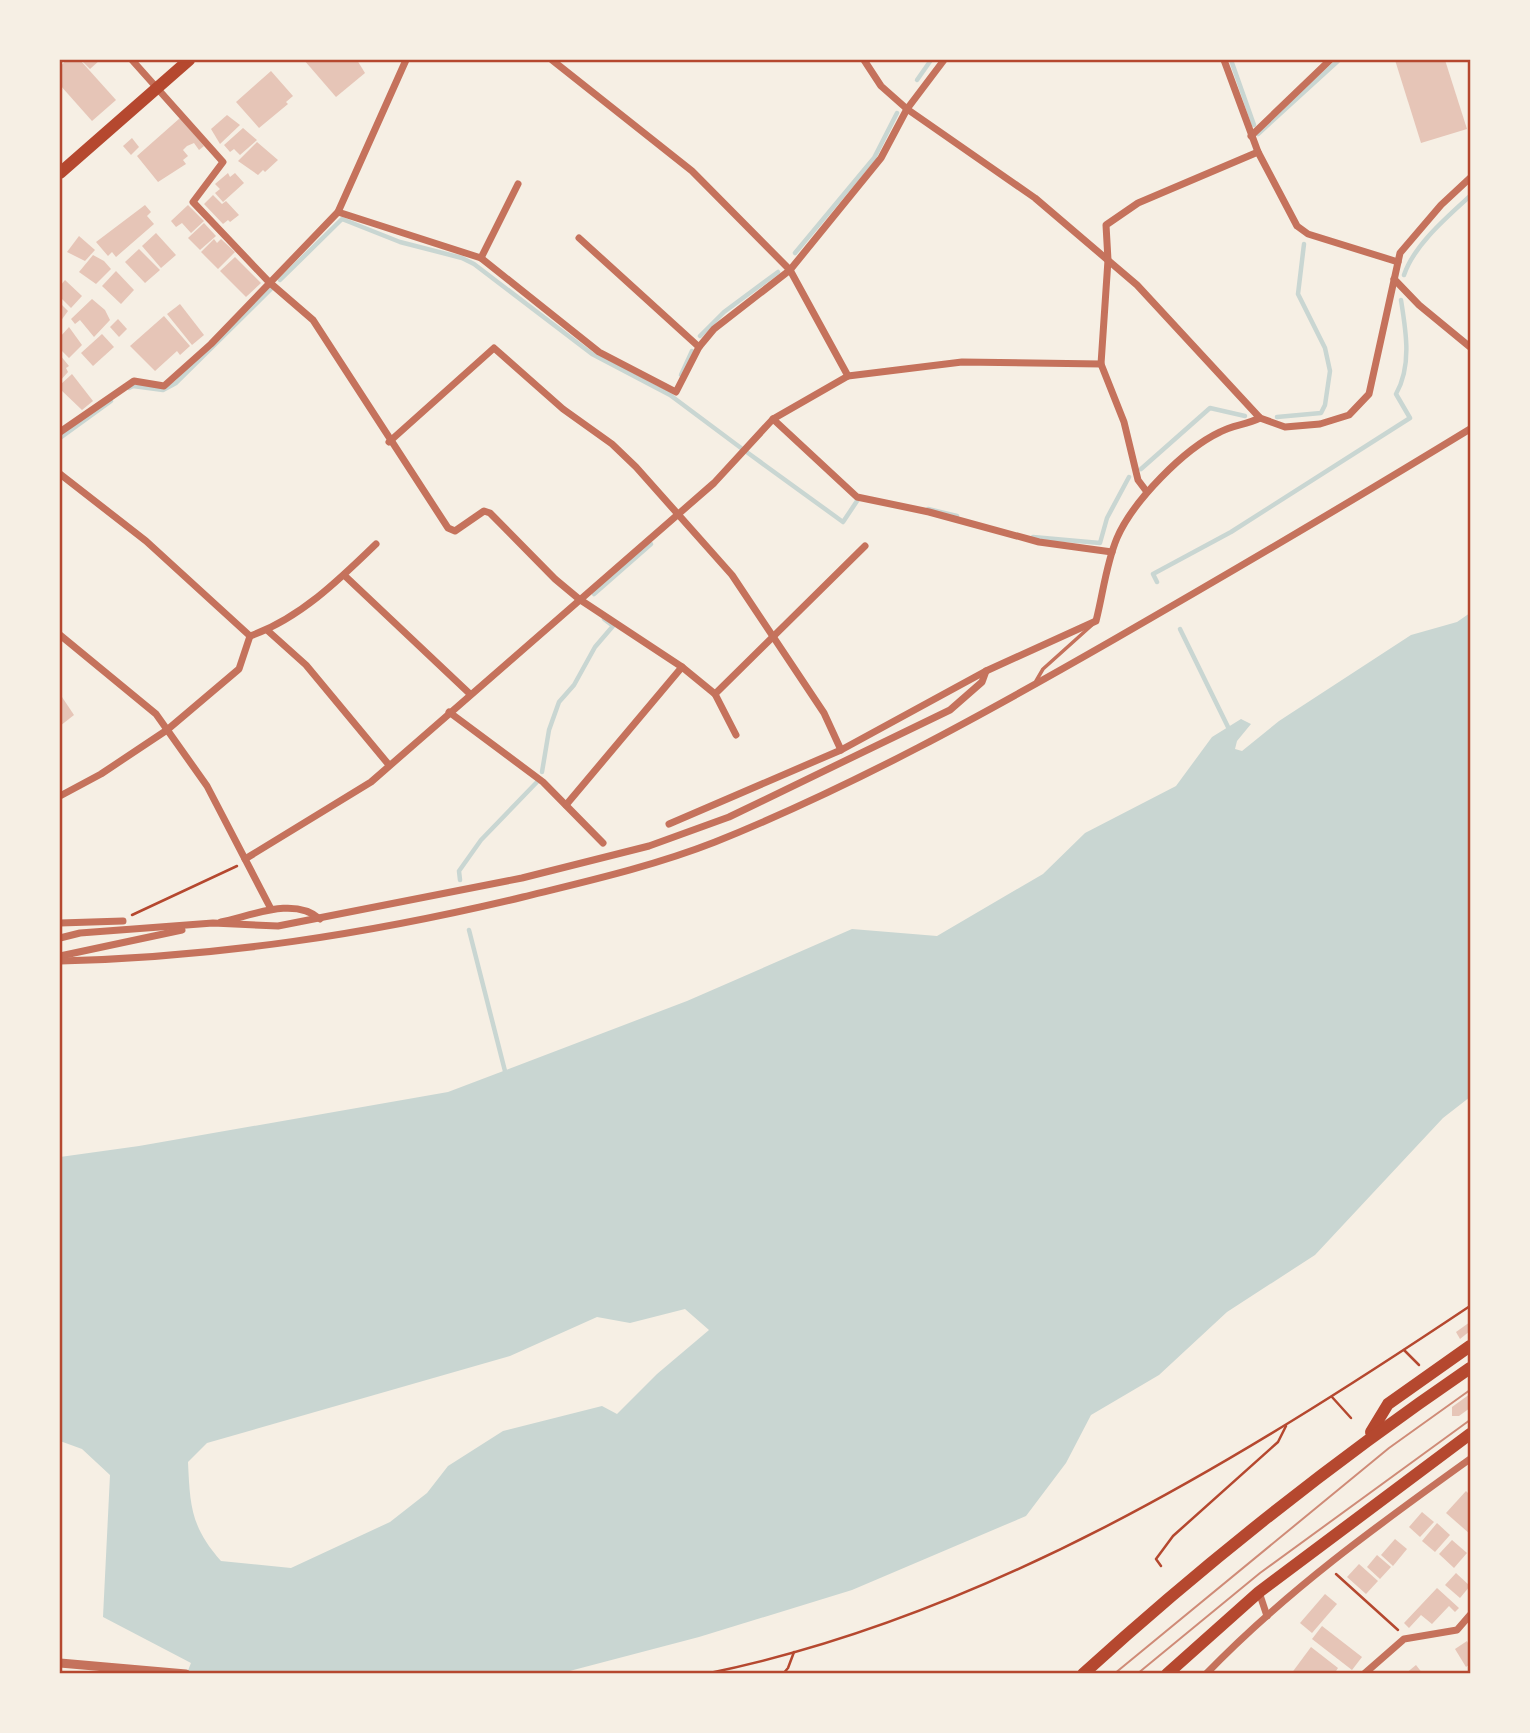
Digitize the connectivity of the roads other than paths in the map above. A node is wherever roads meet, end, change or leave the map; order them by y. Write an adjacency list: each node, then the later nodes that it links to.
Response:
1 (132, 60): 9 (street)
2 (189, 60): 9 (highway)
3 (406, 60): 16 (street)
4 (552, 60): 21 (street)
5 (864, 60): 10 (street)
6 (944, 60): 10 (street)
7 (1224, 60): 11 (street)
8 (1330, 60): 11 (street)
9 (158, 87): 13 (highway); 23 (street)
10 (907, 109): 19 (street); 21 (street)
11 (1251, 135): 12 (street)
12 (1258, 152): 19 (street); 20 (street)
13 (60, 173)
14 (1471, 178): 20 (street)
15 (518, 184): 18 (street)
16 (338, 212): 18 (street); 23 (street)
17 (579, 238): 24 (street)
18 (481, 258): 24 (street)
19 (1108, 260): 26 (street); 28 (street)
20 (1398, 262): 22 (street)
21 (790, 270): 24 (street); 27 (street)
22 (1394, 279): 25 (street); 28 (street)
23 (269, 282): 31 (street); 32 (street)
24 (699, 347)
25 (1471, 347)
26 (1101, 364): 27 (street); 34 (street)
27 (848, 376): 29 (street)
28 (1260, 418): 34 (street)
29 (773, 419): 35 (street); 38 (street)
30 (1471, 429): 48 (street)
31 (60, 432)
32 (390, 442): 35 (street); 40 (street)
33 (60, 474): 44 (street)
34 (1147, 492): 38 (street)
35 (677, 514): 40 (street); 45 (street)
36 (376, 544): 39 (street)
37 (865, 546): 45 (street)
38 (1112, 552): 41 (street)
39 (344, 575): 42 (street); 49 (street)
40 (579, 599): 46 (street); 49 (street)
41 (1096, 621): 47 (street); 48 (lane)
42 (267, 630): 44 (street); 55 (street)
43 (60, 635): 52 (street)
44 (250, 636): 52 (street)
45 (772, 636): 50 (street); 54 (street)
46 (682, 667): 50 (street); 57 (street)
47 (986, 671): 54 (street); 62 (street)
48 (1033, 685): 67 (street)
49 (470, 694): 51 (street)
50 (715, 694): 53 (street)
51 (449, 712): 55 (street); 57 (street)
52 (167, 730): 56 (street); 60 (street)
53 (736, 735)
54 (841, 750): 58 (street)
55 (389, 765): 60 (street)
56 (60, 796)
57 (566, 805): 59 (street)
58 (669, 824)
59 (603, 843)
60 (246, 860): 61 (street)
61 (271, 909): 62 (street); 65 (street)
62 (320, 919): 65 (street)
63 (123, 921): 64 (street)
64 (60, 923)
65 (213, 923): 66 (street); 67 (street)
66 (60, 938)
67 (60, 958)
68 (1471, 1346): 71 (highway)
69 (1471, 1368): 71 (highway)
70 (1471, 1434): 72 (highway)
71 (1367, 1438): 81 (highway)
72 (1456, 1445): 74 (street); 75 (highway)
73 (1471, 1459): 74 (street)
74 (1458, 1468): 77 (street)
75 (1259, 1592): 77 (street); 82 (highway)
76 (1471, 1615): 84 (street)
77 (1267, 1616): 83 (street)
78 (60, 1663): 79 (street)
79 (180, 1673): 80 (street)
80 (186, 1674)
81 (1083, 1674)
82 (1167, 1674)
83 (1206, 1674)
84 (1364, 1674)

